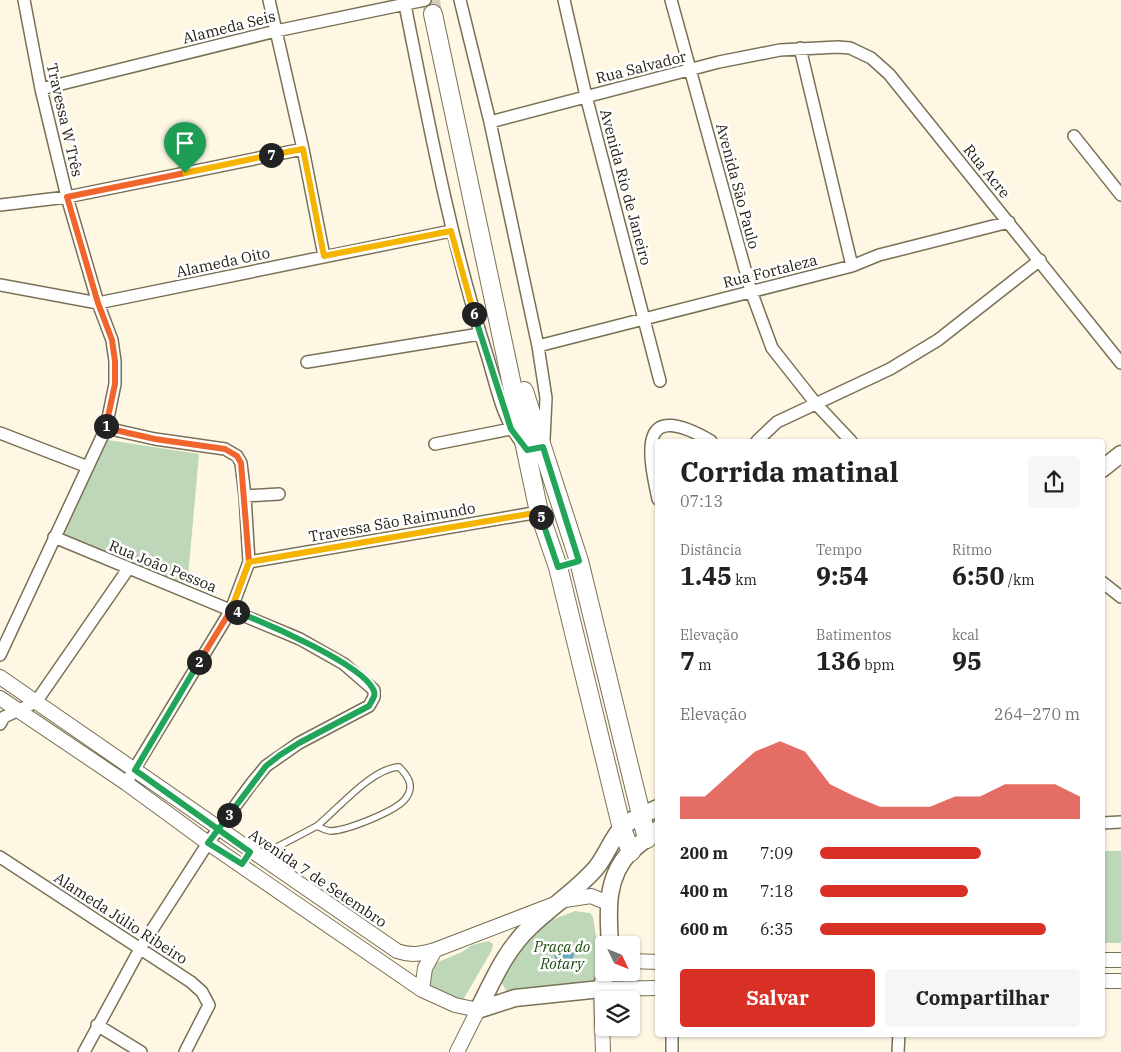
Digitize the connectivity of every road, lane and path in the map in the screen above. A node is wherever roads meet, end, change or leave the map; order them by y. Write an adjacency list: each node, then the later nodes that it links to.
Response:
1 (24, 0): 11 (street, Travessa W Três)
2 (269, 0): 8 (street)
3 (460, 0): 13 (street)
4 (564, 0): 12 (street, Avenida Rio de Janeiro)
5 (671, 0): 10 (street, Avenida São Paulo)
6 (404, 2): 7 (street, Alameda Seis); 8 (street, Alameda Seis); 20 (street)
7 (429, 7): 41 (main road)
8 (276, 31): 11 (street, Alameda Seis); 15 (street)
9 (800, 48): 10 (street, Rua Salvador); 19 (street, Rua Acre); 23 (street)
10 (690, 71): 12 (street, Rua Salvador); 25 (street, Avenida São Paulo)
11 (41, 89): 17 (street, Travessa W Três)
12 (586, 96): 13 (street, Rua Salvador); 27 (street, Avenida Rio de Janeiro)
13 (490, 122): 29 (street)
14 (1074, 136): 16 (street)
15 (303, 149): 17 (street); 21 (street)
16 (1121, 195)
17 (67, 197): 18 (street); 26 (street, Travessa W Três)
18 (0, 205)
19 (1009, 222): 22 (street, Rua Acre); 23 (street, Rua Fortaleza)
20 (451, 231): 21 (street, Alameda Oito); 28 (street)
21 (324, 256): 26 (street, Alameda Oito)
22 (1040, 260): 31 (street, Rua Acre); 33 (street)
23 (852, 266): 25 (street, Rua Fortaleza)
24 (0, 285): 26 (street, Alameda Oito)
25 (751, 291): 27 (street, Rua Fortaleza); 33 (street, Avenida São Paulo)
26 (98, 303): 34 (street, Travessa W Três)
27 (645, 318): 29 (street, Rua Fortaleza); 32 (street, Avenida Rio de Janeiro)
28 (480, 334): 30 (street); 35 (street)
29 (538, 346): 41 (street)
30 (307, 362)
31 (1121, 363)
32 (660, 381)
33 (816, 405): 38 (street); 39 (street, Avenida São Paulo)
34 (106, 428): 43 (street, Travessa W Três); 47 (street)
35 (511, 429): 40 (street); 41 (street)
36 (0, 435): 43 (street)
37 (707, 439): 45 (street)
38 (759, 439)
39 (849, 439)
40 (434, 444)
41 (535, 449): 48 (main road); 50 (main road)
42 (1121, 454): 44 (main road)
43 (88, 467): 49 (street, Travessa W Três)
44 (1105, 467)
45 (655, 483)
46 (279, 494): 47 (street)
47 (245, 496): 51 (street)
48 (540, 512): 51 (street, Travessa São Raimundo); 52 (main road)
49 (54, 537): 53 (street, Rua João Pessoa); 57 (street, Travessa W Três)
50 (579, 561): 52 (main road); 66 (main road)
51 (249, 562): 56 (street)
52 (558, 567): 69 (main road)
53 (128, 569): 56 (street, Rua João Pessoa); 60 (street)
54 (1105, 584): 55 (street)
55 (1121, 597)
56 (231, 610): 63 (street); 68 (street, Rua João Pessoa)
57 (0, 655)
58 (0, 677): 60 (street, Avenida 7 de Setembro)
59 (0, 698): 61 (street)
60 (36, 702): 61 (street); 63 (street, Avenida 7 de Setembro)
61 (18, 711): 62 (street); 64 (street)
62 (1, 719)
63 (135, 770): 64 (street); 68 (street, Avenida 7 de Setembro)
64 (126, 783): 71 (street)
65 (655, 809): 66 (main road)
66 (641, 815): 69 (main road); 70 (main road)
67 (316, 826): 67 (lane); 73 (lane)
68 (218, 828): 71 (street); 73 (street, Avenida 7 de Setembro)
69 (622, 829): 72 (main road); 76 (main road)
70 (652, 834): 72 (main road)
71 (208, 843): 75 (street); 79 (street)
72 (630, 852): 77 (main road)
73 (254, 854): 75 (street); 80 (street, Avenida 7 de Setembro)
74 (0, 857): 79 (street, Alameda Júlio Ribeiro)
75 (242, 864): 90 (street)
76 (565, 900): 77 (street, Avenida 7 de Setembro); 80 (street, Avenida 7 de Setembro); 91 (main road)
77 (608, 903): 78 (main road)
78 (610, 936)
79 (141, 947): 92 (street); 97 (street, Alameda Júlio Ribeiro)
80 (435, 950): 90 (street)
81 (1105, 960): 82 (street)
82 (1121, 960)
83 (640, 961): 84 (street)
84 (655, 962)
85 (603, 981): 89 (main road)
86 (1105, 981): 87 (street)
87 (1121, 981)
88 (655, 988): 89 (street)
89 (601, 989): 91 (main road); 99 (street)
90 (422, 990): 91 (street)
91 (478, 1010): 98 (street)
92 (97, 1025): 95 (street); 96 (street)
93 (672, 1037): 100 (street)
94 (899, 1037): 101 (street)
95 (84, 1052)
96 (141, 1052)
97 (185, 1052)
98 (457, 1052)
99 (603, 1052)
100 (672, 1052)
101 (898, 1052)

